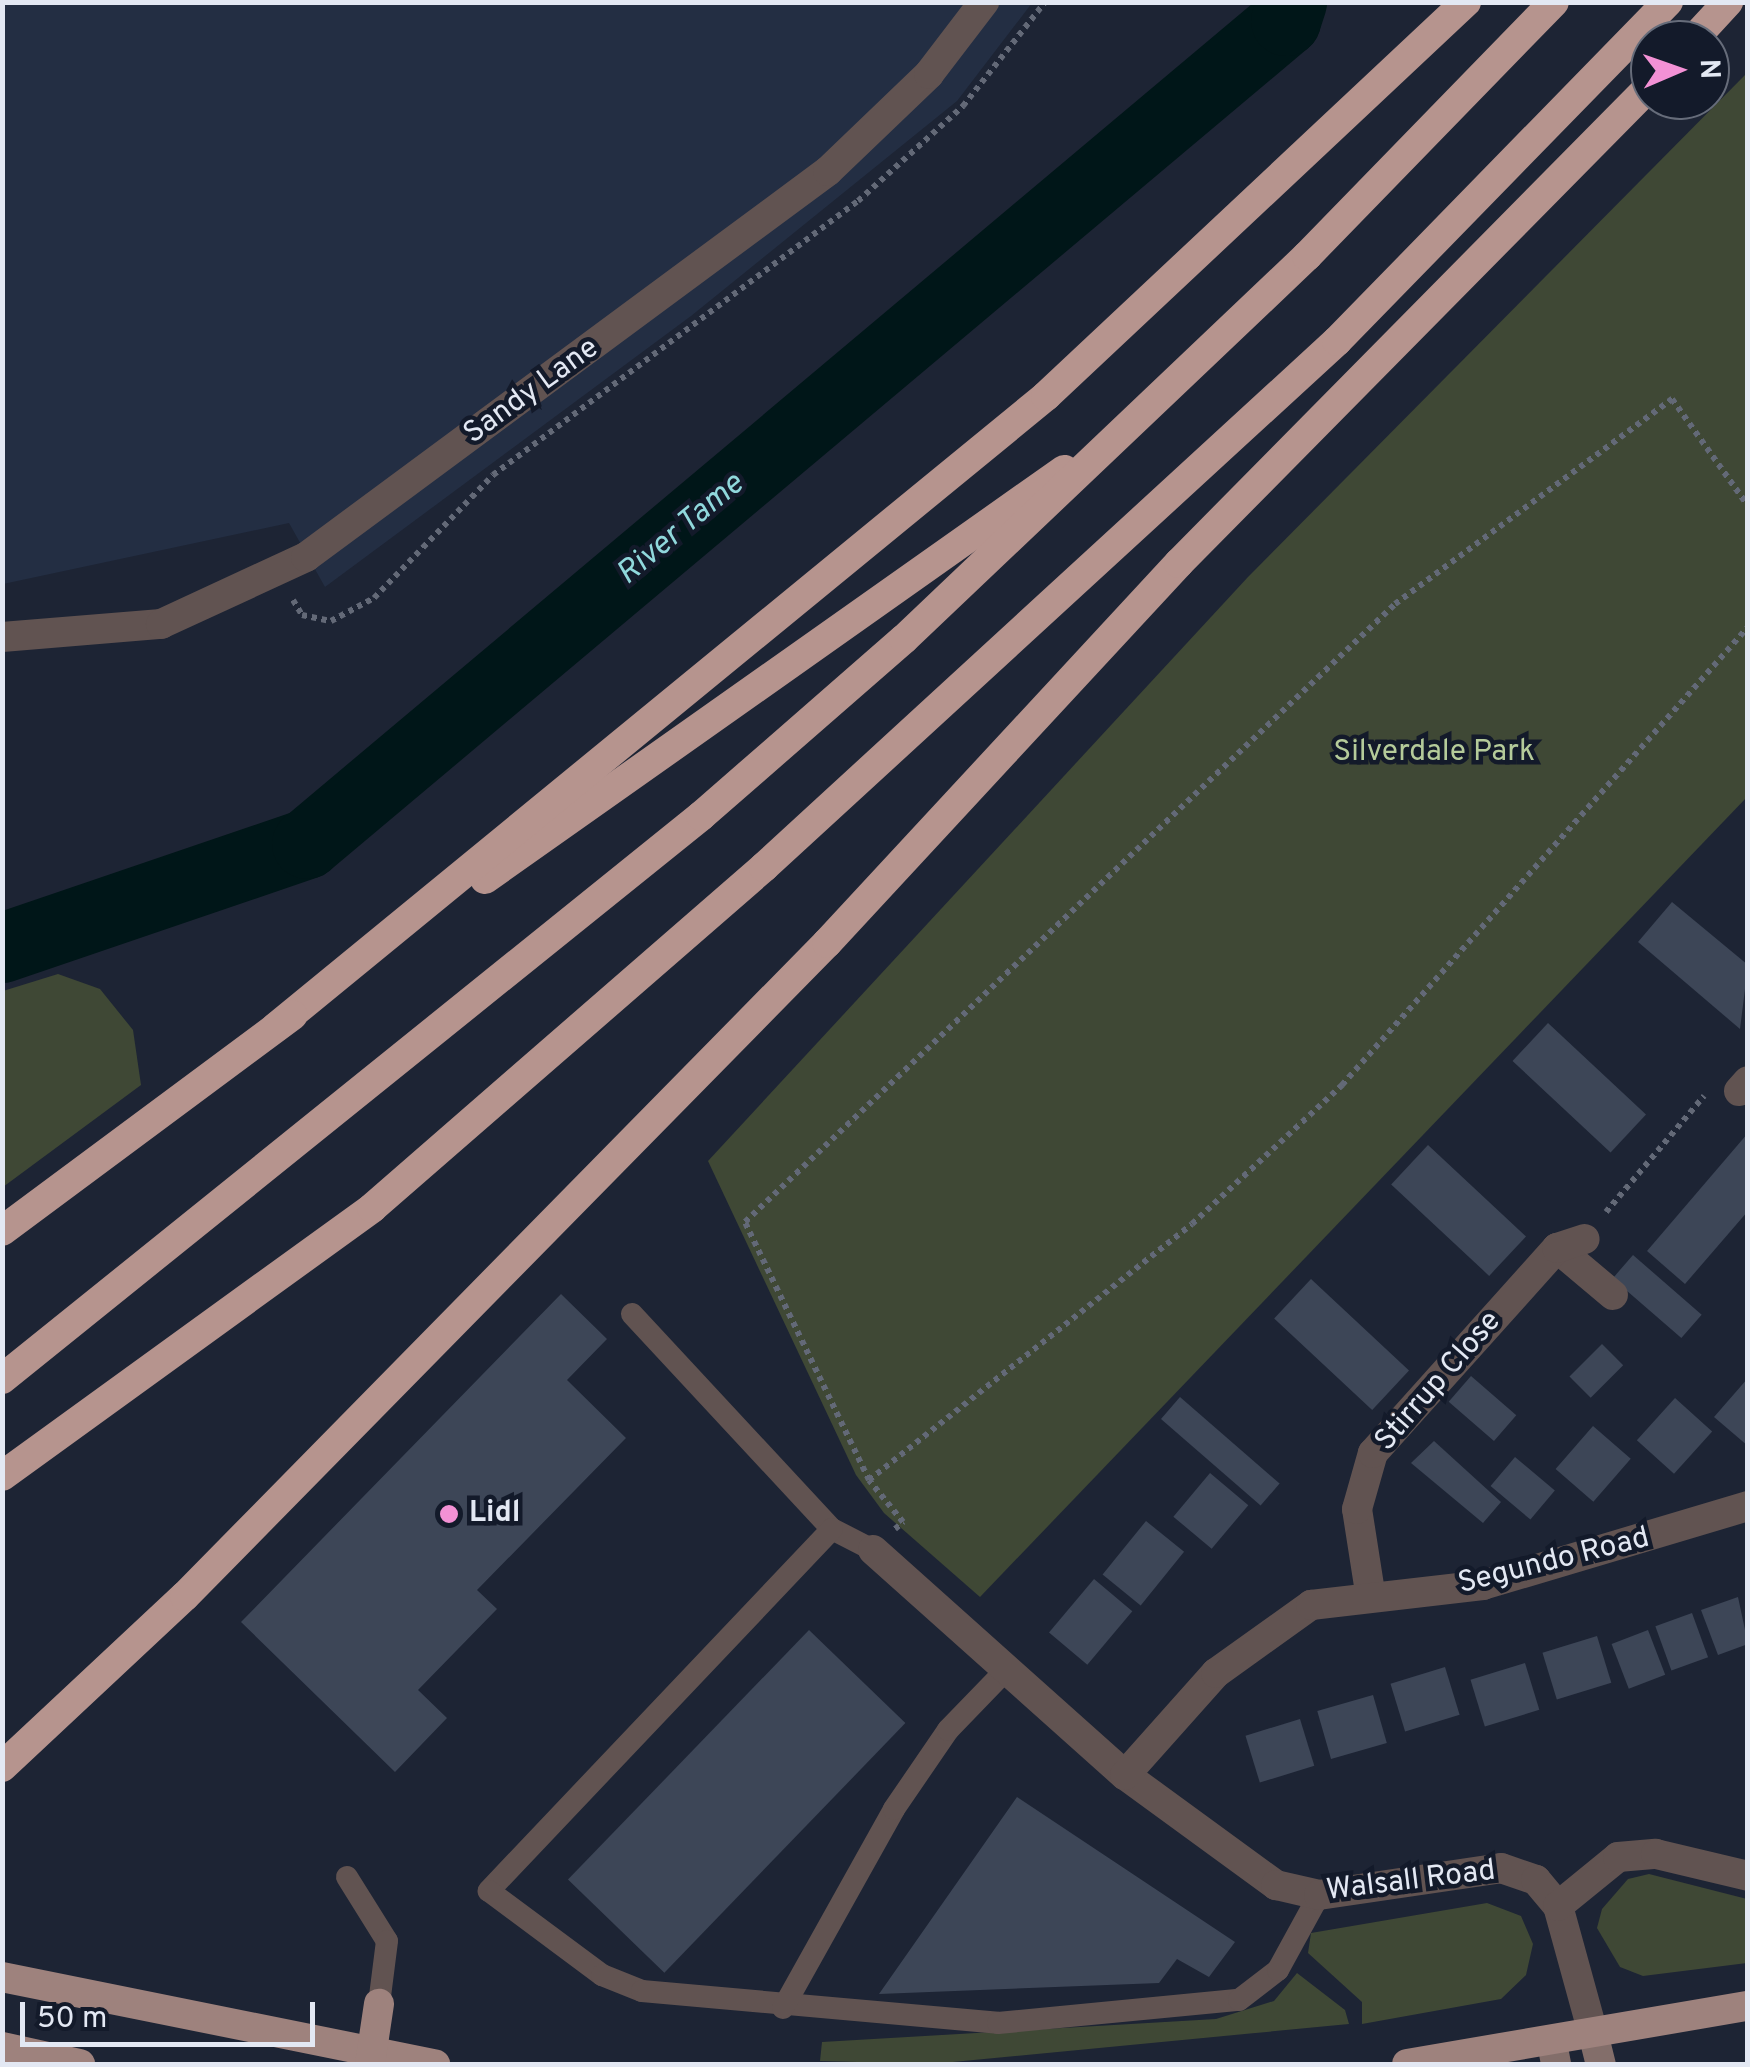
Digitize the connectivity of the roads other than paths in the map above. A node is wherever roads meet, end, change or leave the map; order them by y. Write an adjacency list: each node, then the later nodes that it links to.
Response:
1 (984, 2): 7 (street, Sandy Lane)
2 (1466, 2): 8 (highway)
3 (1554, 2): 6 (highway)
4 (1668, 2): 13 (highway)
5 (1630, 106): 19 (highway)
6 (1148, 410): 8 (highway); 12 (highway)
7 (2, 637)
8 (276, 1027): 9 (highway)
9 (2, 1232)
10 (1613, 1296): 17 (street, Stirrup Close)
11 (632, 1314): 15 (lane)
12 (2, 1378)
13 (2, 1476)
14 (1748, 1506): 17 (street, Segundo Road)
15 (832, 1529): 16 (lane); 28 (lane)
16 (873, 1550): 18 (street, Walsall Road)
17 (1370, 1592): 20 (street, Segundo Road)
18 (1006, 1670): 20 (street, Walsall Road); 28 (lane)
19 (2, 1767)
20 (1125, 1775): 23 (street, Walsall Road)
21 (1748, 1876): 24 (street)
22 (347, 1877): 26 (lane)
23 (1319, 1895): 24 (street, Walsall Road); 28 (lane)
24 (1558, 1906): 29 (street)
25 (2, 1977): 32 (main road)
26 (378, 2004): 32 (main road)
27 (1748, 2006): 29 (main road)
28 (784, 2008)
29 (1593, 2033): 31 (main road); 36 (street)
30 (2, 2046): 33 (main road)
31 (1554, 2054): 35 (main road)
32 (370, 2059): 34 (main road)
33 (80, 2064)
34 (435, 2064)
35 (1407, 2064)
36 (1601, 2064)

